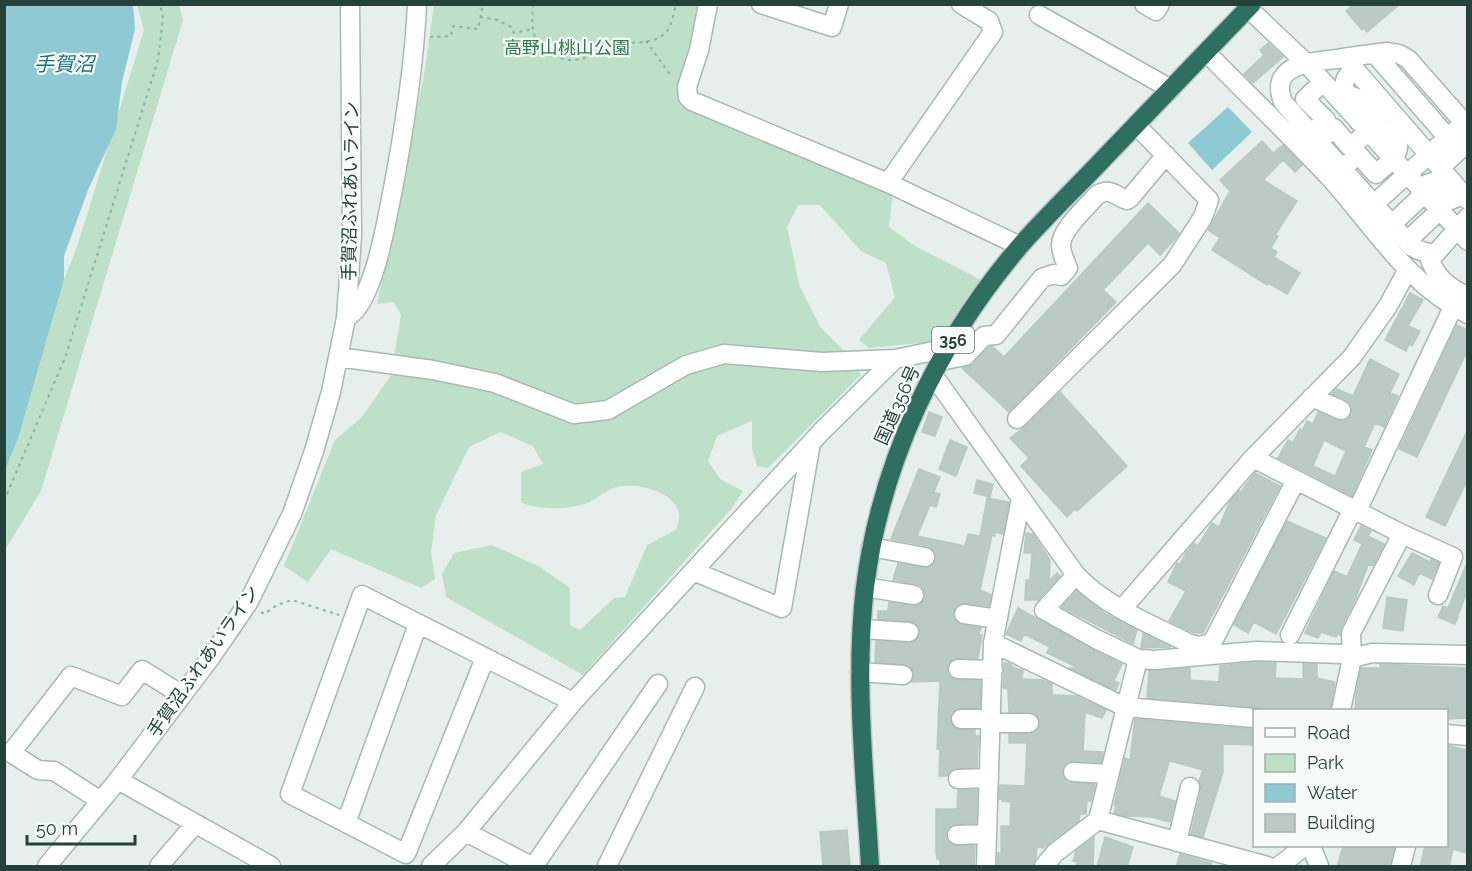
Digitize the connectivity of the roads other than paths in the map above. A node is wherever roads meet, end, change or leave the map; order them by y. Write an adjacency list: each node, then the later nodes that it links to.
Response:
1 (351, 4): 40 (street, 手賀沼ふれあいライン)
2 (417, 4): 40 (street)
3 (708, 4): 28 (street)
4 (762, 4): 5 (street)
5 (839, 4)
6 (961, 4): 28 (street)
7 (1144, 4): 8 (street)
8 (1160, 4)
9 (1250, 6): 11 (highway, 国道356号 / 356); 13 (street)
10 (1039, 15): 16 (street)
11 (1206, 52): 16 (highway, 国道356号 / 356); 38 (street)
12 (1375, 54): 14 (street); 19 (street); 25 (street)
13 (1306, 63): 14 (street); 15 (street); 21 (street)
14 (1350, 63): 17 (street); 20 (street)
15 (1323, 81): 20 (street); 21 (street)
16 (1171, 89): 18 (highway, 国道356号 / 356)
17 (1387, 107): 23 (street); 24 (street)
18 (1136, 124): 22 (street); 36 (highway, 国道356号 / 356)
19 (1466, 125): 25 (street)
20 (1364, 127): 21 (street); 23 (street)
21 (1315, 138): 26 (street)
22 (1166, 155): 43 (street); 46 (street)
23 (1392, 159): 26 (street); 27 (street)
24 (1434, 161): 25 (street); 25 (street); 27 (street)
25 (1461, 167): 29 (street)
26 (1342, 169): 30 (street)
27 (1406, 175): 29 (street); 30 (street)
28 (888, 183): 36 (street)
29 (1422, 192): 31 (street); 32 (street)
30 (1374, 204): 33 (street)
31 (1440, 211): 32 (street); 34 (street)
32 (1413, 212): 33 (street); 35 (street)
33 (1392, 224): 35 (street)
34 (1464, 229): 37 (street)
35 (1407, 241): 37 (street)
36 (1020, 246): 43 (highway, 国道356号 / 356)
37 (1428, 254): 39 (street)
38 (1408, 269): 39 (street); 44 (street)
39 (1463, 306): 51 (street)
40 (346, 318): 41 (street, 手賀沼ふれあいライン)
41 (338, 357): 42 (street); 78 (street, 手賀沼ふれあいライン)
42 (895, 359): 43 (street); 47 (street)
43 (940, 361): 50 (street); 53 (highway, 国道356号 / 356)
44 (1312, 397): 45 (street); 48 (street)
45 (1341, 410)
46 (1017, 419)
47 (811, 443): 55 (street); 55 (street)
48 (1253, 458): 49 (street); 60 (street)
49 (1296, 480): 51 (street); 60 (street)
50 (1021, 498): 56 (street); 62 (street)
51 (1355, 510): 52 (street); 66 (street)
52 (1402, 534): 59 (street); 70 (street)
53 (871, 547): 54 (street); 57 (highway, 国道356号 / 356)
54 (925, 557)
55 (693, 571): 79 (street)
56 (1076, 575): 60 (street); 71 (street)
57 (865, 587): 58 (street); 64 (highway, 国道356号 / 356)
58 (914, 595)
59 (1438, 595)
60 (1122, 609)
61 (964, 614): 62 (street)
62 (998, 619): 67 (street)
63 (418, 624): 69 (street); 96 (street); 96 (street)
64 (862, 629): 65 (street); 74 (highway, 国道356号 / 356)
65 (909, 632)
66 (1290, 634)
67 (993, 643): 73 (street); 80 (street)
68 (1467, 655): 70 (street)
69 (485, 658): 79 (street); 96 (street)
70 (1353, 658): 71 (street); 81 (street)
71 (1138, 659): 80 (street)
72 (958, 669): 73 (street)
73 (993, 670): 84 (street)
74 (860, 672): 75 (street); 110 (highway, 国道356号 / 356)
75 (903, 675)
76 (658, 684): 108 (street)
77 (695, 687): 109 (street)
78 (182, 695): 92 (street, 手賀沼ふれあいライン); 94 (street)
79 (573, 702): 98 (street)
80 (1125, 707): 82 (street); 89 (street)
81 (1341, 709)
82 (1253, 718)
83 (960, 719): 84 (street)
84 (991, 721): 85 (street); 90 (street)
85 (1029, 723)
86 (1448, 734): 87 (street)
87 (1467, 736)
88 (1073, 772): 89 (street)
89 (1109, 774): 95 (street)
90 (989, 778): 91 (street); 99 (street)
91 (958, 779)
92 (118, 780): 94 (street, 手賀沼ふれあいライン); 97 (street)
93 (1190, 787): 101 (street)
94 (101, 801): 105 (street, 手賀沼ふれあいライン)
95 (1098, 820): 101 (street); 112 (street)
96 (346, 823)
97 (195, 824): 104 (street); 106 (street)
98 (466, 832): 107 (street); 108 (street)
99 (987, 834): 100 (street); 111 (street)
100 (957, 835)
101 (1177, 842): 113 (street)
102 (1304, 847): 114 (street)
103 (1311, 847): 115 (street)
104 (263, 865)
105 (47, 867)
106 (159, 867)
107 (432, 867)
108 (532, 867)
109 (607, 867)
110 (870, 867)
111 (986, 867)
112 (1044, 867)
113 (1267, 867)
114 (1279, 867)
115 (1319, 867)

